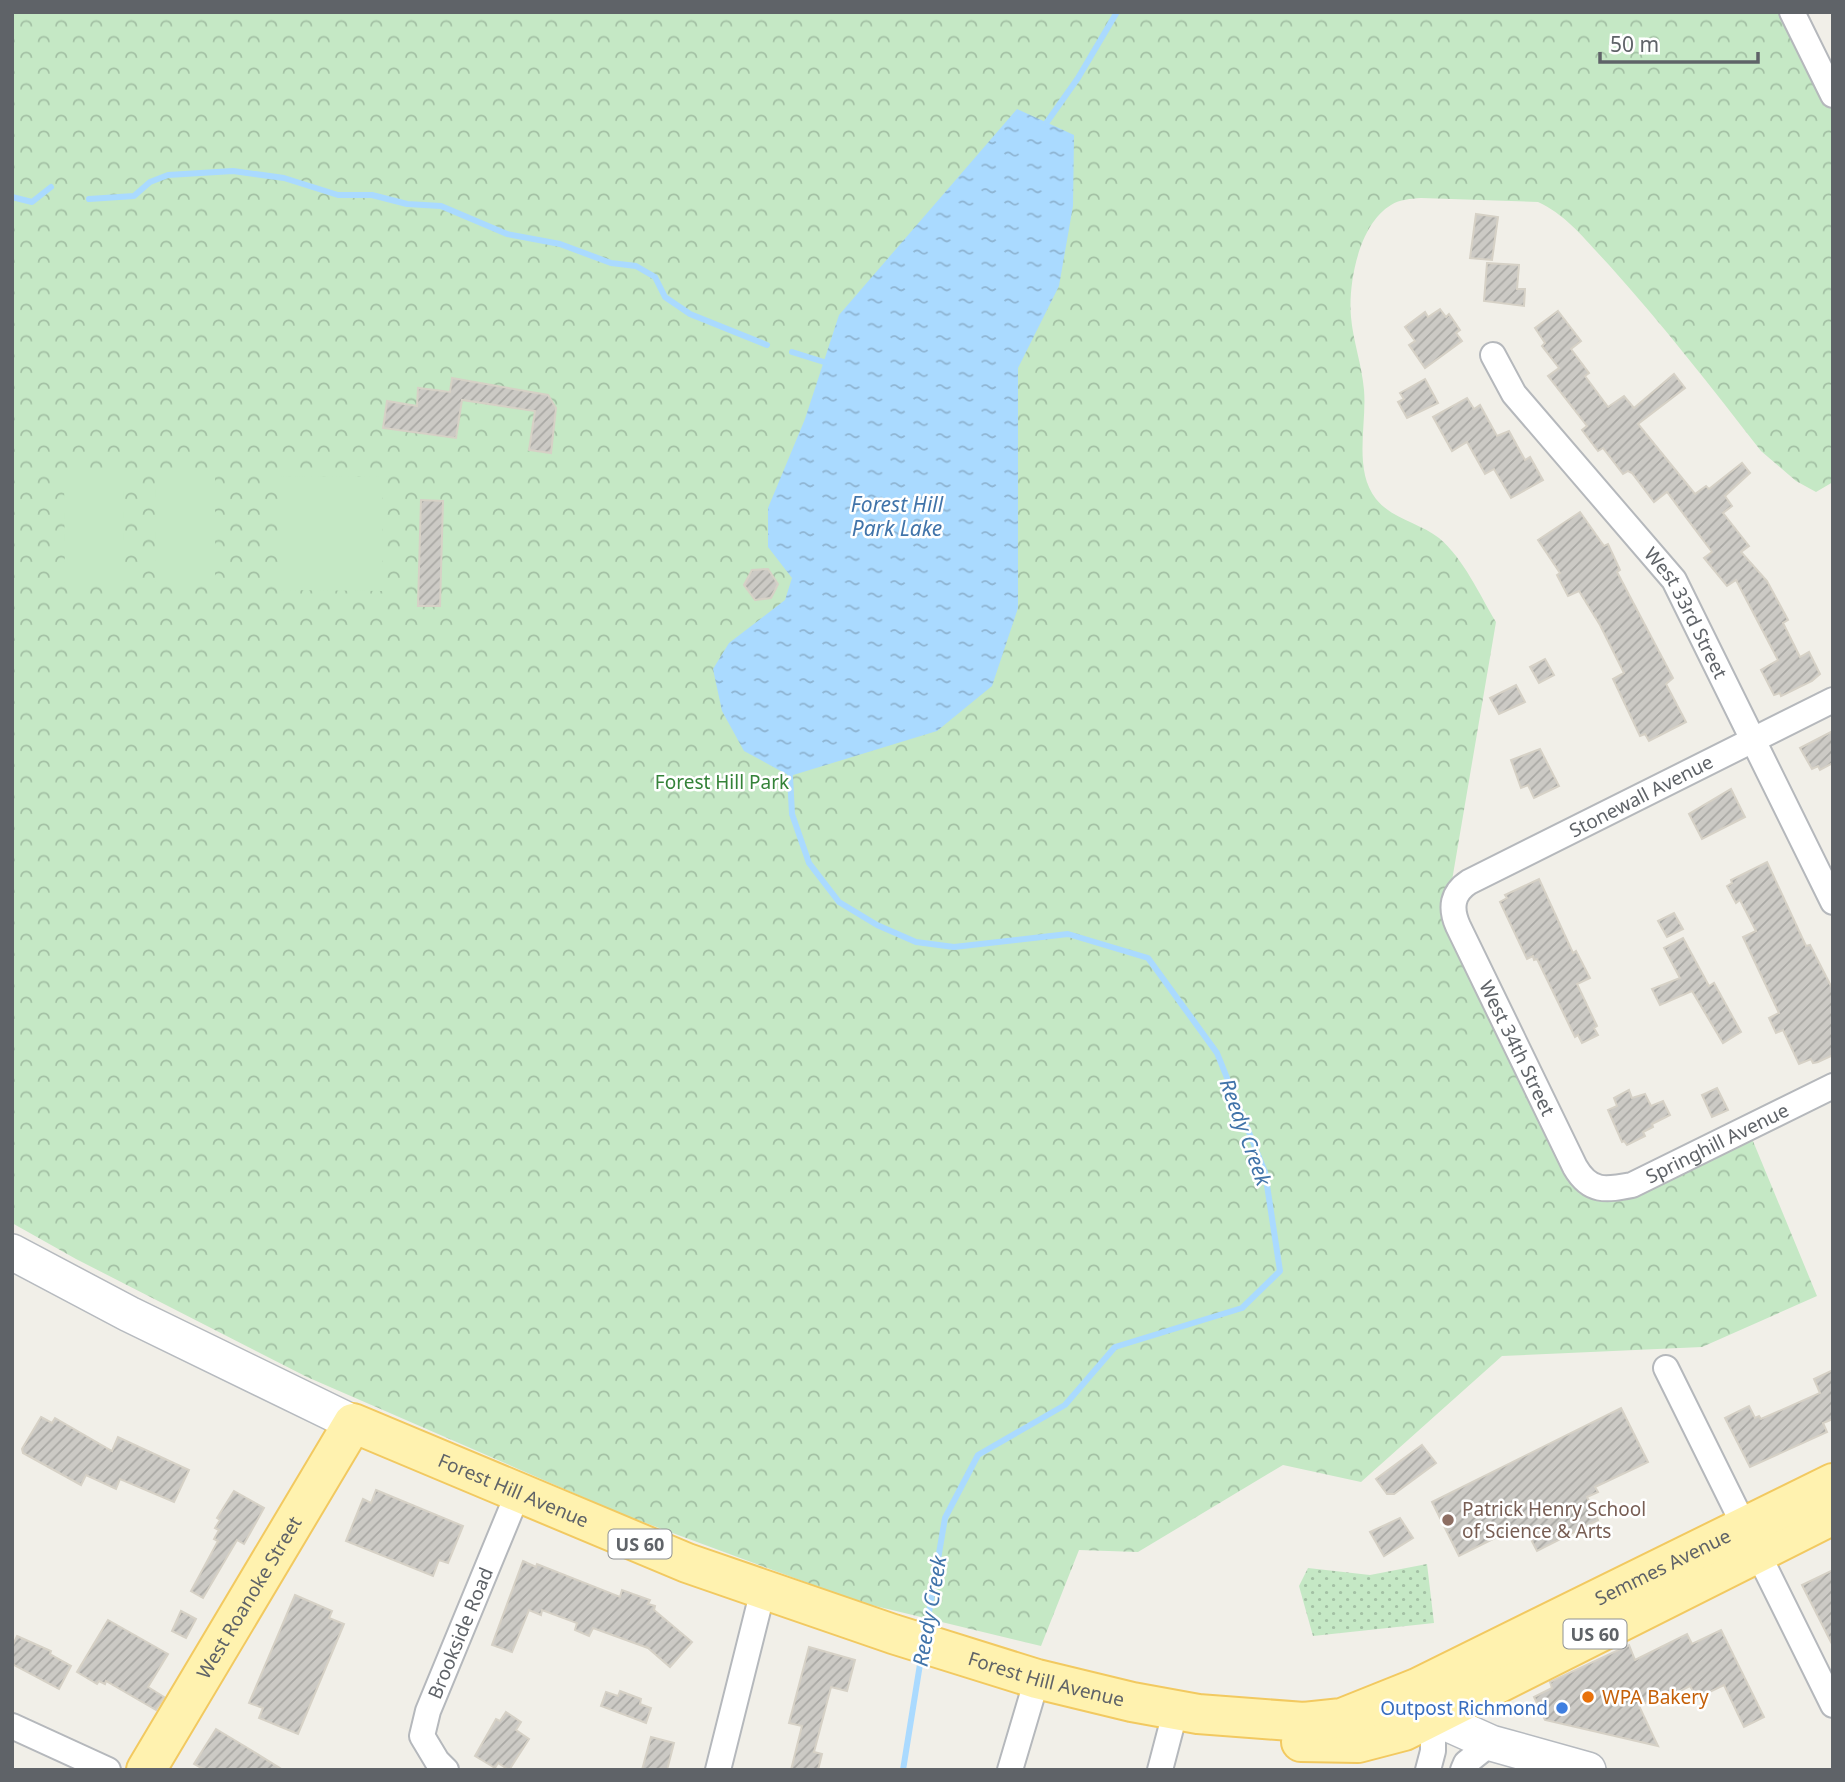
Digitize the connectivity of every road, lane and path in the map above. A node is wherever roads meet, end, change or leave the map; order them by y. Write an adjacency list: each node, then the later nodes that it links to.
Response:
1 (1792, 12): 2 (street)
2 (1833, 95)
3 (1493, 355): 5 (street, West 33rd Street)
4 (1833, 699): 5 (street, Stonewall Avenue)
5 (1751, 741): 6 (street, Stonewall Avenue); 7 (street, West 33rd Street)
6 (1454, 899): 9 (street, West 34th Street)
7 (1833, 902)
8 (1833, 1086): 9 (street, Springhill Avenue)
9 (1596, 1189)
10 (12, 1252): 12 (main road, Forest Hill Avenue)
11 (1666, 1368): 16 (street)
12 (354, 1423): 14 (main road, Forest Hill Avenue / US 60); 25 (main road, West Roanoke Street)
13 (1833, 1483): 16 (main road, Semmes Avenue / US 60)
14 (518, 1493): 17 (main road, Forest Hill Avenue / US 60); 26 (street, Brookside Road)
15 (1833, 1515): 16 (main road, Semmes Avenue / US 60)
16 (1752, 1539): 19 (main road, Semmes Avenue / US 60); 20 (street)
17 (763, 1590): 18 (main road, Forest Hill Avenue / US 60); 27 (street)
18 (1026, 1675): 21 (main road, Forest Hill Avenue / US 60); 28 (street)
19 (1425, 1703): 21 (main road, Forest Hill Avenue / US 60); 23 (main road); 30 (street)
20 (1833, 1705)
21 (1187, 1712): 29 (street)
22 (12, 1726): 24 (street)
23 (1491, 1743): 31 (street); 32 (main road)
24 (108, 1770)
25 (146, 1770)
26 (446, 1770)
27 (718, 1770)
28 (1010, 1770)
29 (1160, 1770)
30 (1428, 1770)
31 (1463, 1770)
32 (1588, 1770)

